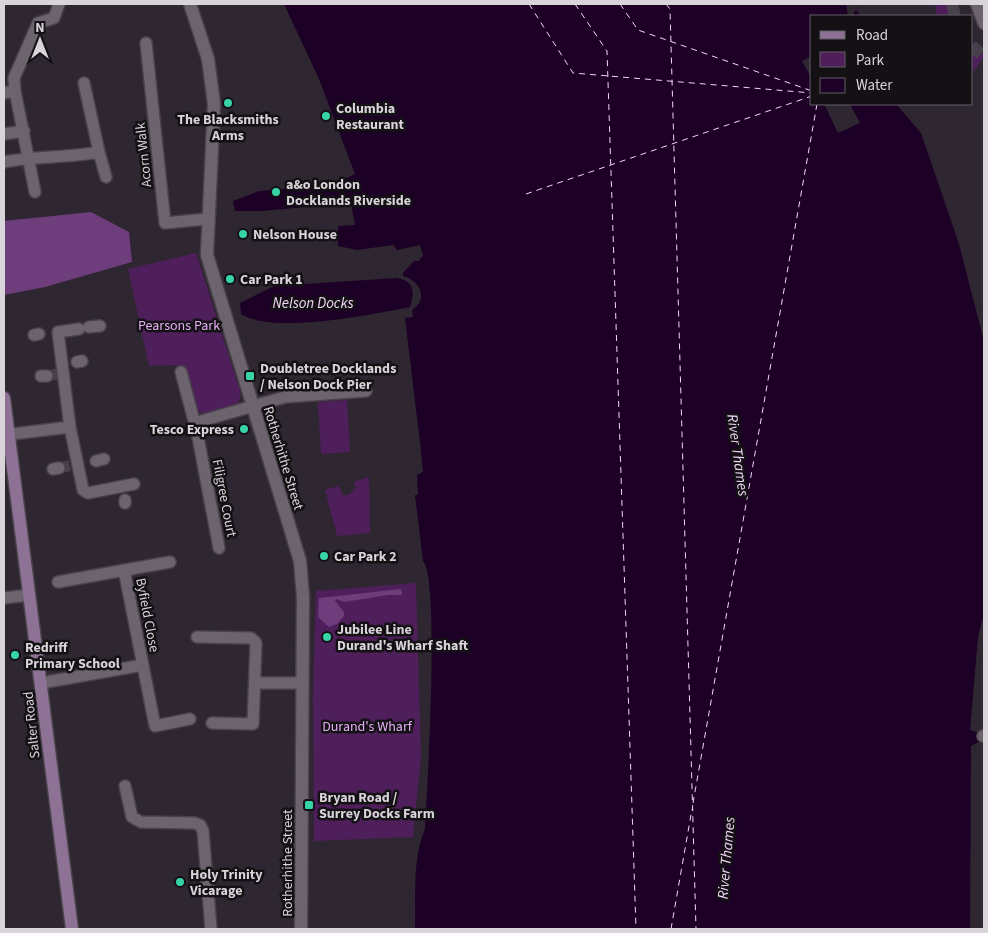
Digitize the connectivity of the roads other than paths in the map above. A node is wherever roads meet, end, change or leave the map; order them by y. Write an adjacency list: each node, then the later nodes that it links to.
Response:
1 (59, 4): 7 (street)
2 (190, 4): 15 (street, Rotherhithe Street)
3 (977, 4): 4 (street)
4 (984, 23)
5 (146, 43): 15 (street, Acorn Walk)
6 (84, 83): 10 (street)
7 (9, 92): 8 (street)
8 (24, 131): 9 (street); 11 (street)
9 (4, 134)
10 (99, 152): 11 (street); 13 (street)
11 (30, 157): 12 (street); 14 (street)
12 (4, 162)
13 (106, 177)
14 (35, 192)
15 (207, 219): 20 (street, Rotherhithe Street)
16 (89, 327): 22 (street)
17 (181, 372): 21 (street, Filigree Court)
18 (366, 391): 20 (street)
19 (4, 398): 23 (main road, Salter Road)
20 (252, 408): 21 (street); 35 (street, Rotherhithe Street)
21 (194, 423): 25 (street, Filigree Court)
22 (70, 427): 23 (street); 24 (street)
23 (6, 435): 29 (main road, Salter Road)
24 (126, 493)
25 (219, 548)
26 (170, 562): 27 (street, Byfield Close)
27 (124, 570): 28 (street, Byfield Close); 32 (street, Byfield Close)
28 (58, 582)
29 (29, 595): 30 (street); 33 (main road, Salter Road)
30 (4, 598)
31 (197, 637): 34 (street)
32 (143, 665): 33 (street, Byfield Close); 36 (street, Byfield Close)
33 (41, 683): 39 (main road, Salter Road)
34 (255, 683): 35 (street); 37 (street)
35 (301, 683): 41 (street, Rotherhithe Street)
36 (190, 719)
37 (212, 723)
38 (124, 786): 40 (street)
39 (72, 929)
40 (211, 929)
41 (301, 929)

